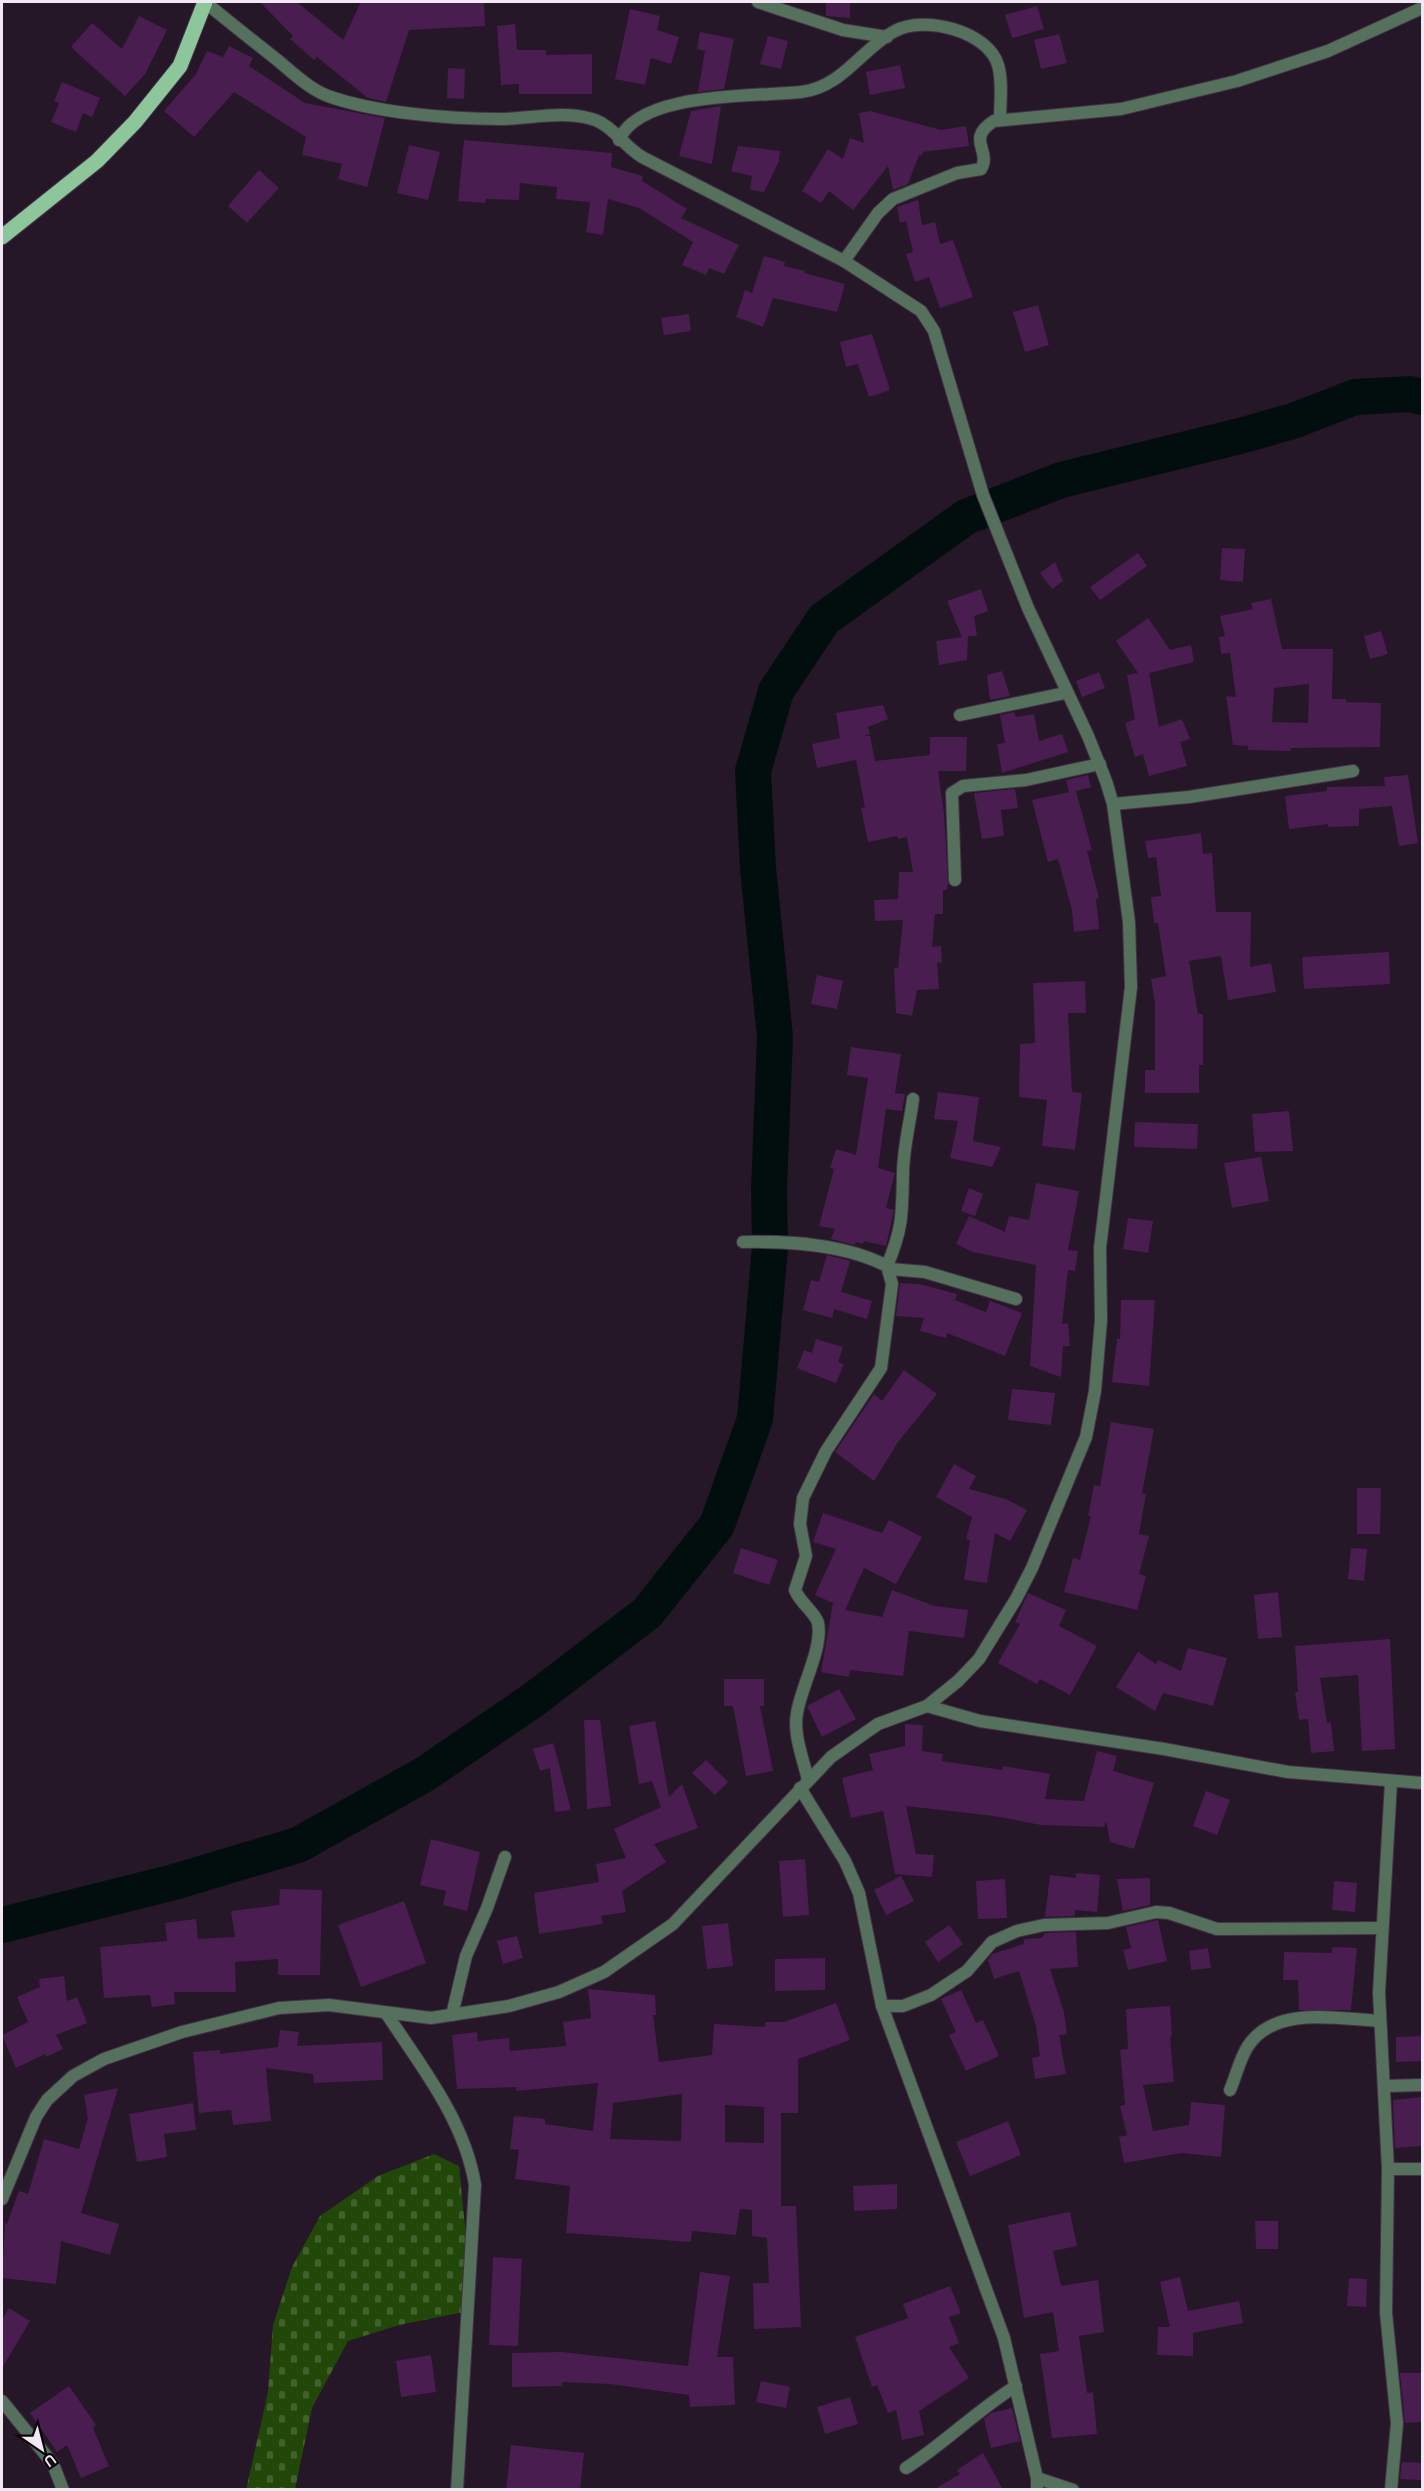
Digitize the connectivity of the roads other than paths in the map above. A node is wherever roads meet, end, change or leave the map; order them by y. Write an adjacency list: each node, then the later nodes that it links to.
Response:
1 (205, 2): 6 (street); 7 (main road)
2 (758, 2): 4 (street)
3 (1422, 8): 5 (street)
4 (887, 37): 5 (street); 6 (street)
5 (1000, 120): 8 (street)
6 (619, 140): 8 (street)
7 (2, 237)
8 (844, 261): 9 (street)
9 (1065, 693): 10 (street); 11 (street)
10 (960, 715)
11 (1100, 764): 13 (street); 14 (street)
12 (1353, 771): 13 (street)
13 (1113, 804): 19 (street)
14 (955, 880)
15 (913, 1099): 17 (street)
16 (748, 1241): 17 (street)
17 (888, 1267): 18 (street); 22 (street)
18 (1016, 1299)
19 (927, 1706): 20 (street); 22 (street)
20 (1391, 1782): 21 (street); 24 (street)
21 (1422, 1783)
22 (804, 1784): 25 (street); 27 (street)
23 (505, 1857): 27 (street)
24 (1381, 1928): 25 (street); 28 (street)
25 (882, 2006): 35 (street)
26 (386, 2013): 27 (street); 34 (street); 40 (street)
27 (452, 2015)
28 (1380, 2020): 30 (street); 31 (street)
29 (1422, 2085): 30 (street)
30 (1385, 2086): 32 (street)
31 (1230, 2090)
32 (1389, 2169): 33 (street); 42 (street)
33 (1422, 2169)
34 (2, 2199)
35 (1016, 2386): 37 (street); 38 (street)
36 (2, 2402): 39 (street)
37 (906, 2469)
38 (1037, 2484): 41 (street)
39 (63, 2490)
40 (457, 2490)
41 (1073, 2490)
42 (1391, 2490)

